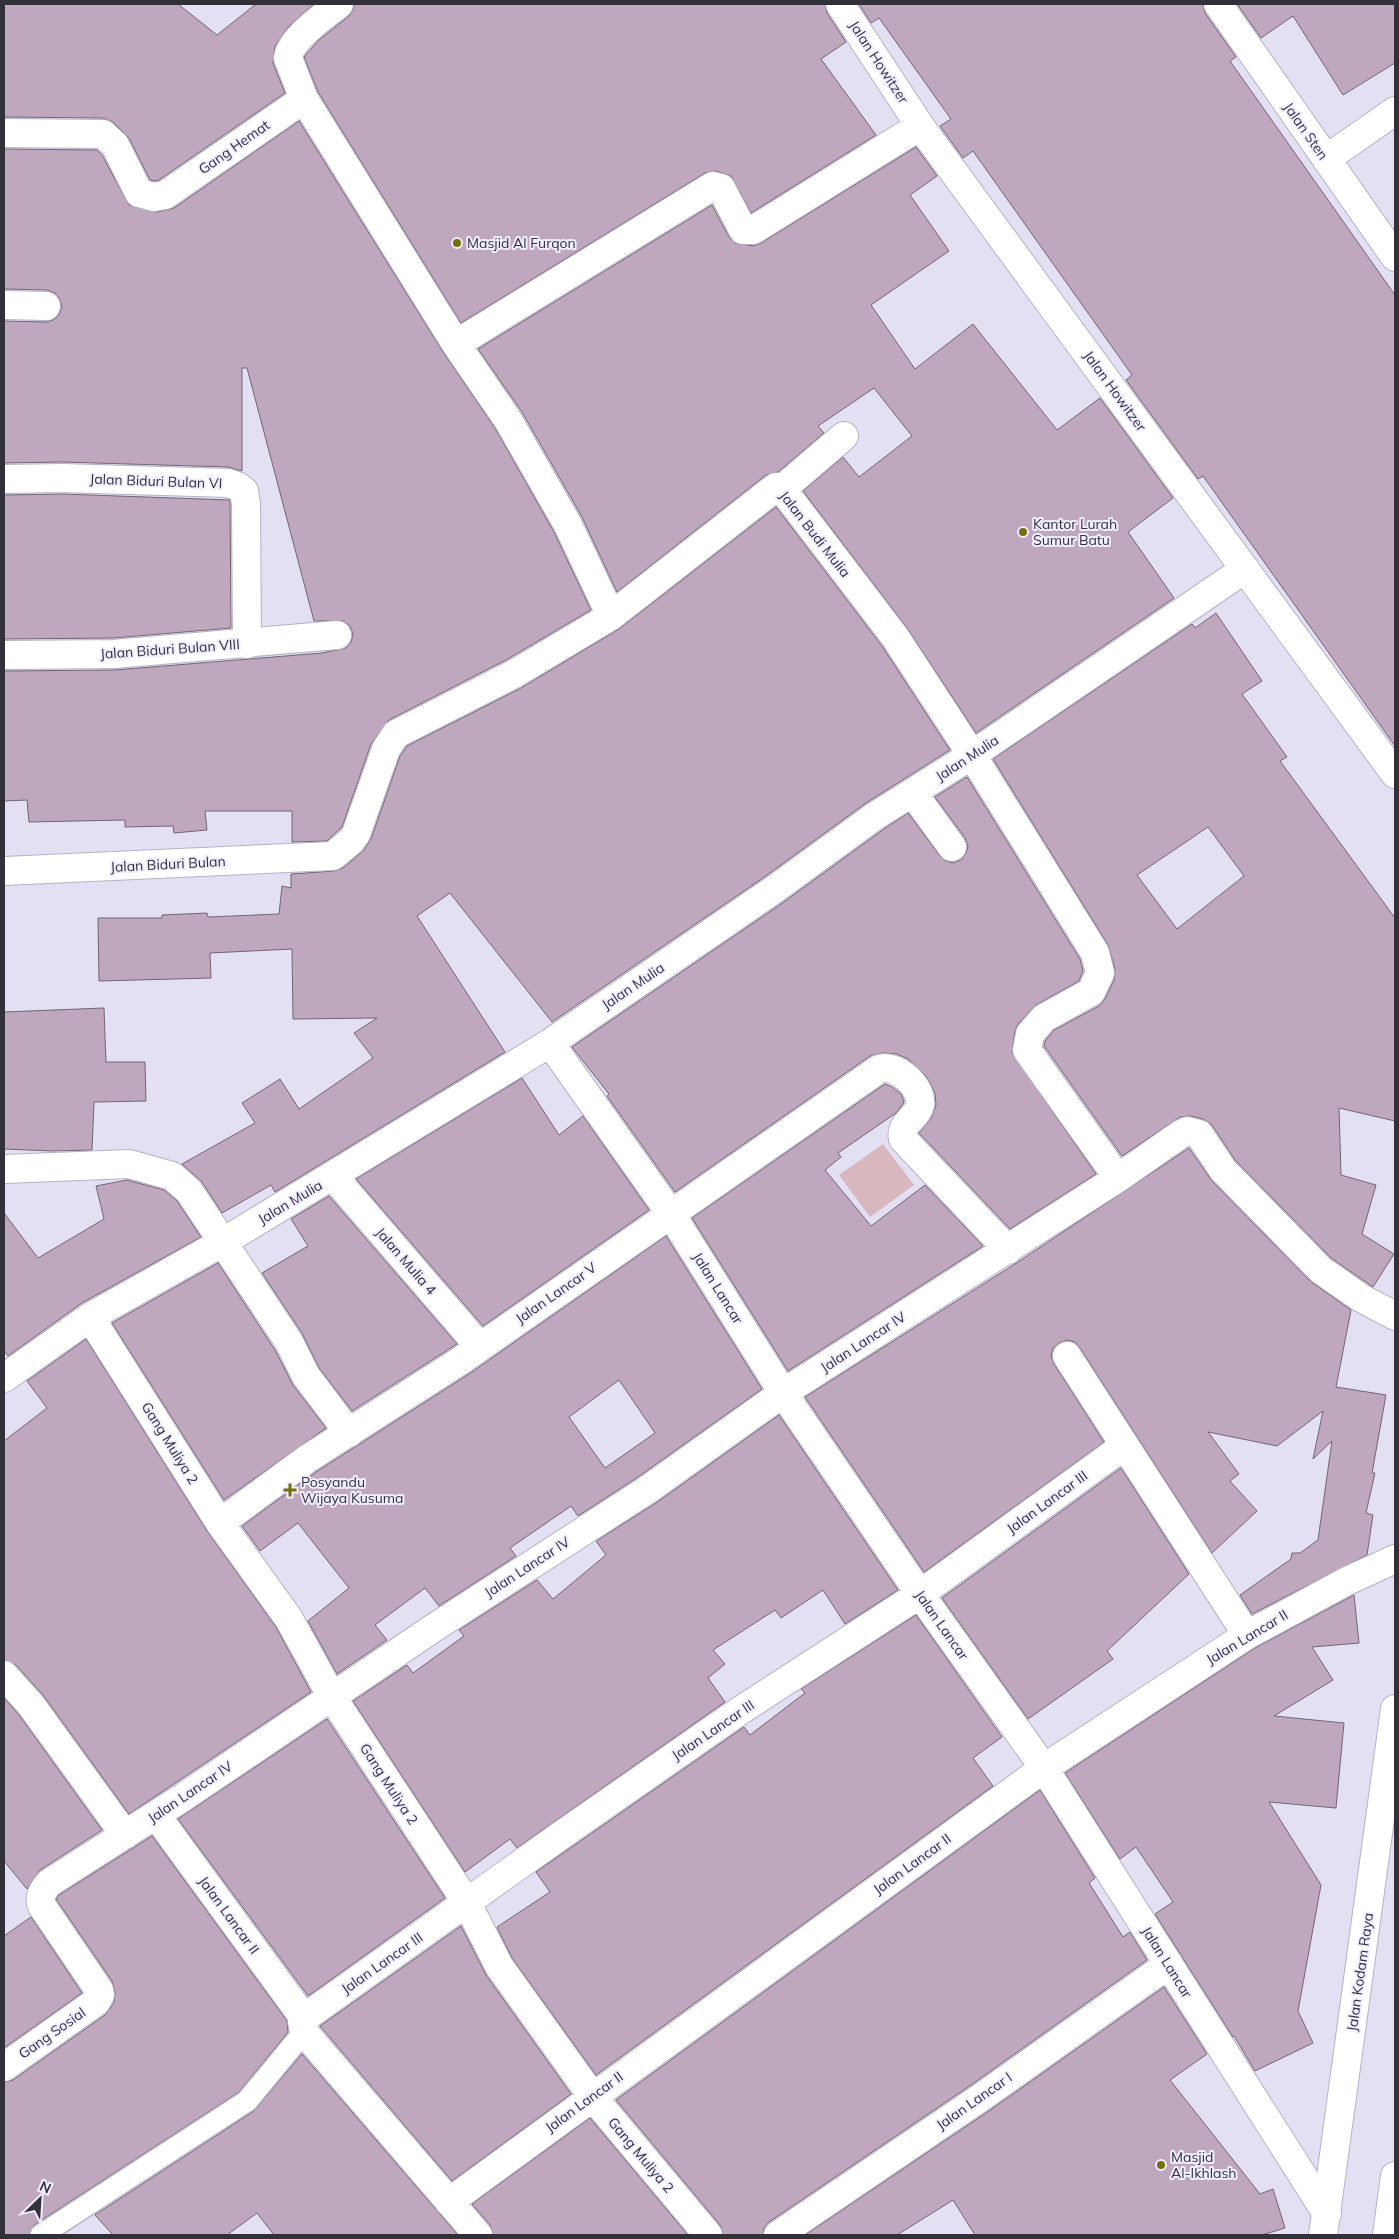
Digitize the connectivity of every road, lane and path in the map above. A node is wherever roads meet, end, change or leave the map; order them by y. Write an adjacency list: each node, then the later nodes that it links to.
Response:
1 (339, 4): 4 (street)
2 (840, 4): 6 (street, Jalan Howitzer)
3 (1218, 4): 8 (street, Jalan Sten)
4 (304, 99): 7 (street, Gang Hemat); 12 (street)
5 (1395, 111): 8 (street)
6 (920, 126): 12 (street); 16 (street, Jalan Howitzer)
7 (4, 133)
8 (1326, 159): 9 (street, Jalan Sten)
9 (1395, 257)
10 (4, 305): 11 (street)
11 (46, 306)
12 (456, 344): 17 (street)
13 (844, 436): 15 (street)
14 (4, 479): 19 (street, Jalan Biduri Bulan VI)
15 (782, 489): 17 (street, Jalan Budi Mulia); 21 (street, Jalan Budi Mulia)
16 (1245, 569): 21 (street, Jalan Mulia); 22 (street, Jalan Howitzer)
17 (611, 616): 25 (street, Jalan Budi Mulia)
18 (337, 635): 19 (street, Jalan Biduri Bulan VIII)
19 (247, 644): 20 (street, Jalan Biduri Bulan VIII)
20 (4, 655)
21 (972, 755): 23 (street, Jalan Mulia); 30 (street, Jalan Budi Mulia)
22 (1395, 774)
23 (913, 793): 24 (street); 27 (street, Jalan Mulia)
24 (952, 848)
25 (333, 856): 26 (street, Jalan Biduri Bulan)
26 (4, 870)
27 (550, 1043): 29 (street, Jalan Mulia); 31 (street, Jalan Lancar)
28 (4, 1169): 32 (street)
29 (333, 1176): 32 (street, Jalan Mulia); 36 (street, Jalan Mulia 4)
30 (1118, 1178): 33 (street, Jalan Lancar IV); 34 (street)
31 (671, 1214): 33 (street, Jalan Lancar V); 36 (street, Jalan Lancar V); 39 (street, Jalan Lancar)
32 (223, 1242): 35 (street, Jalan Mulia); 40 (street)
33 (1008, 1250): 39 (street, Jalan Lancar IV)
34 (1395, 1316)
35 (90, 1317): 38 (street, Jalan Mulia); 42 (street, Gang Muliya 2)
36 (480, 1347): 40 (street, Jalan Lancar V)
37 (1067, 1356): 41 (street)
38 (4, 1378)
39 (783, 1394): 44 (street, Jalan Lancar); 47 (street, Jalan Lancar IV)
40 (349, 1433): 42 (street, Jalan Lancar V)
41 (1124, 1446): 44 (street, Jalan Lancar III); 45 (street)
42 (220, 1523): 47 (street, Gang Muliya 2)
43 (1395, 1559): 45 (street, Jalan Lancar II)
44 (920, 1594): 49 (street, Jalan Lancar); 52 (street, Jalan Lancar III)
45 (1247, 1635): 49 (street, Jalan Lancar II)
46 (4, 1675): 51 (street)
47 (332, 1697): 50 (street, Jalan Lancar IV); 52 (street, Gang Muliya 2)
48 (1395, 1709): 60 (street, Jalan Kodam Raya)
49 (1044, 1768): 53 (street, Jalan Lancar); 57 (street, Jalan Lancar II)
50 (156, 1815): 51 (street, Jalan Lancar IV); 55 (street, Jalan Lancar II)
51 (125, 1835): 54 (street, Jalan Lancar IV)
52 (467, 1903): 55 (street, Jalan Lancar III); 57 (street, Gang Muliya 2)
53 (1168, 1964): 60 (street, Jalan Lancar); 64 (street, Jalan Lancar I)
54 (98, 1998): 56 (street, Gang Sosial)
55 (304, 2025): 59 (street, Jalan Lancar II); 61 (lane)
56 (4, 2068)
57 (592, 2096): 59 (street, Jalan Lancar II); 63 (street, Gang Muliya 2)
58 (1395, 2176): 65 (street)
59 (449, 2202): 62 (street, Jalan Lancar II)
60 (1325, 2224)
61 (41, 2235)
62 (478, 2235)
63 (708, 2235)
64 (778, 2235)
65 (1387, 2235)

